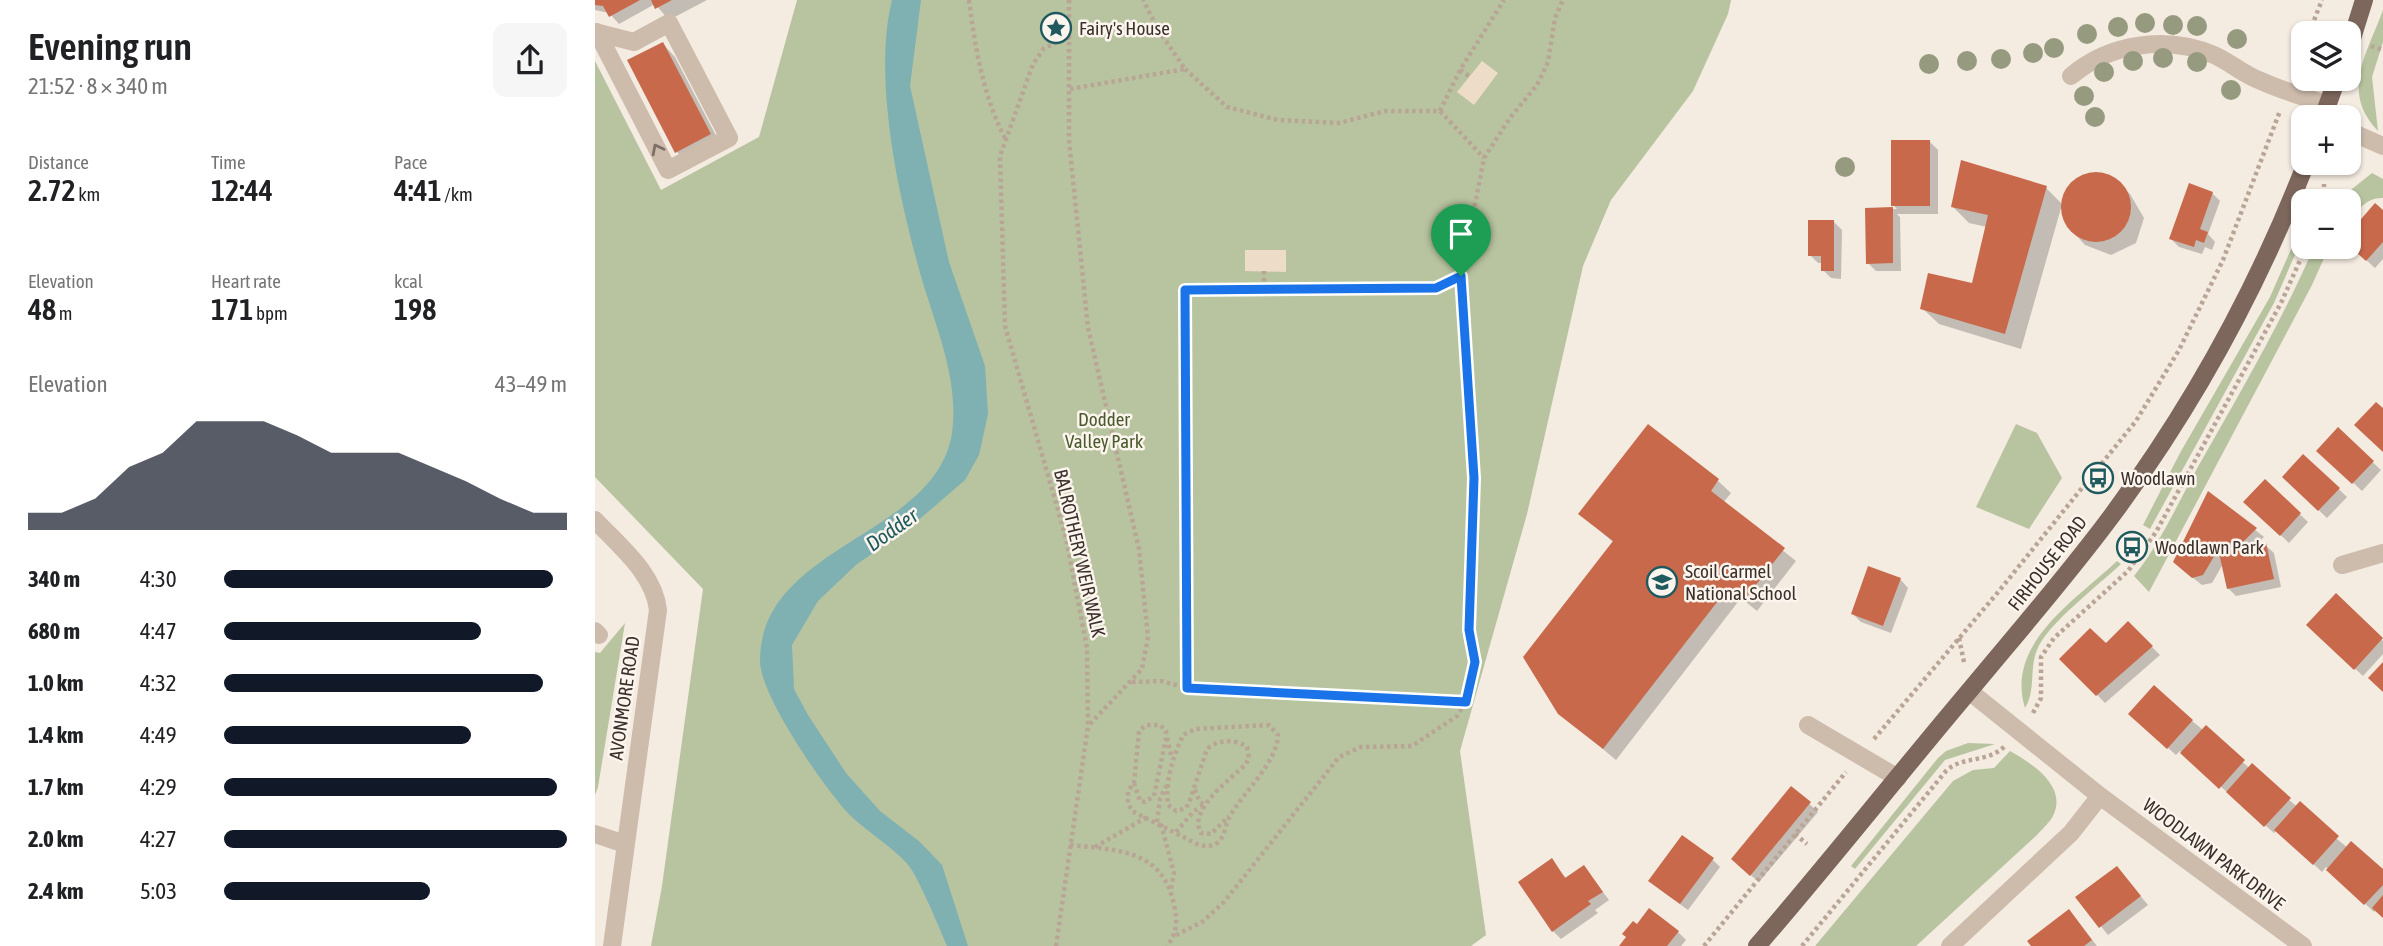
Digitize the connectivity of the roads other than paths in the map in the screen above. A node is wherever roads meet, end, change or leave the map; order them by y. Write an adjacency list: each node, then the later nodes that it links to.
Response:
1 (2364, 0): 2 (main road)
2 (2357, 21)
3 (596, 32): 3 (street, one-way to 3)
4 (2071, 76): 5 (street)
5 (2314, 105)
6 (2361, 136): 7 (street)
7 (2383, 146)
8 (2301, 175): 12 (main road, FIRHOUSE ROAD)
9 (595, 520): 17 (street, AVONMORE ROAD)
10 (2383, 553): 11 (street)
11 (2342, 565)
12 (1969, 691): 14 (main road, FIRHOUSE ROAD); 15 (street, WOODLAWN PARK DRIVE)
13 (1808, 725): 14 (street)
14 (1898, 778): 19 (main road, FIRHOUSE ROAD)
15 (2100, 796): 20 (street); 21 (street, WOODLAWN PARK DRIVE)
16 (595, 834): 17 (street)
17 (625, 844): 18 (street, AVONMORE ROAD)
18 (612, 946)
19 (1757, 946)
20 (1950, 946)
21 (2303, 946)

